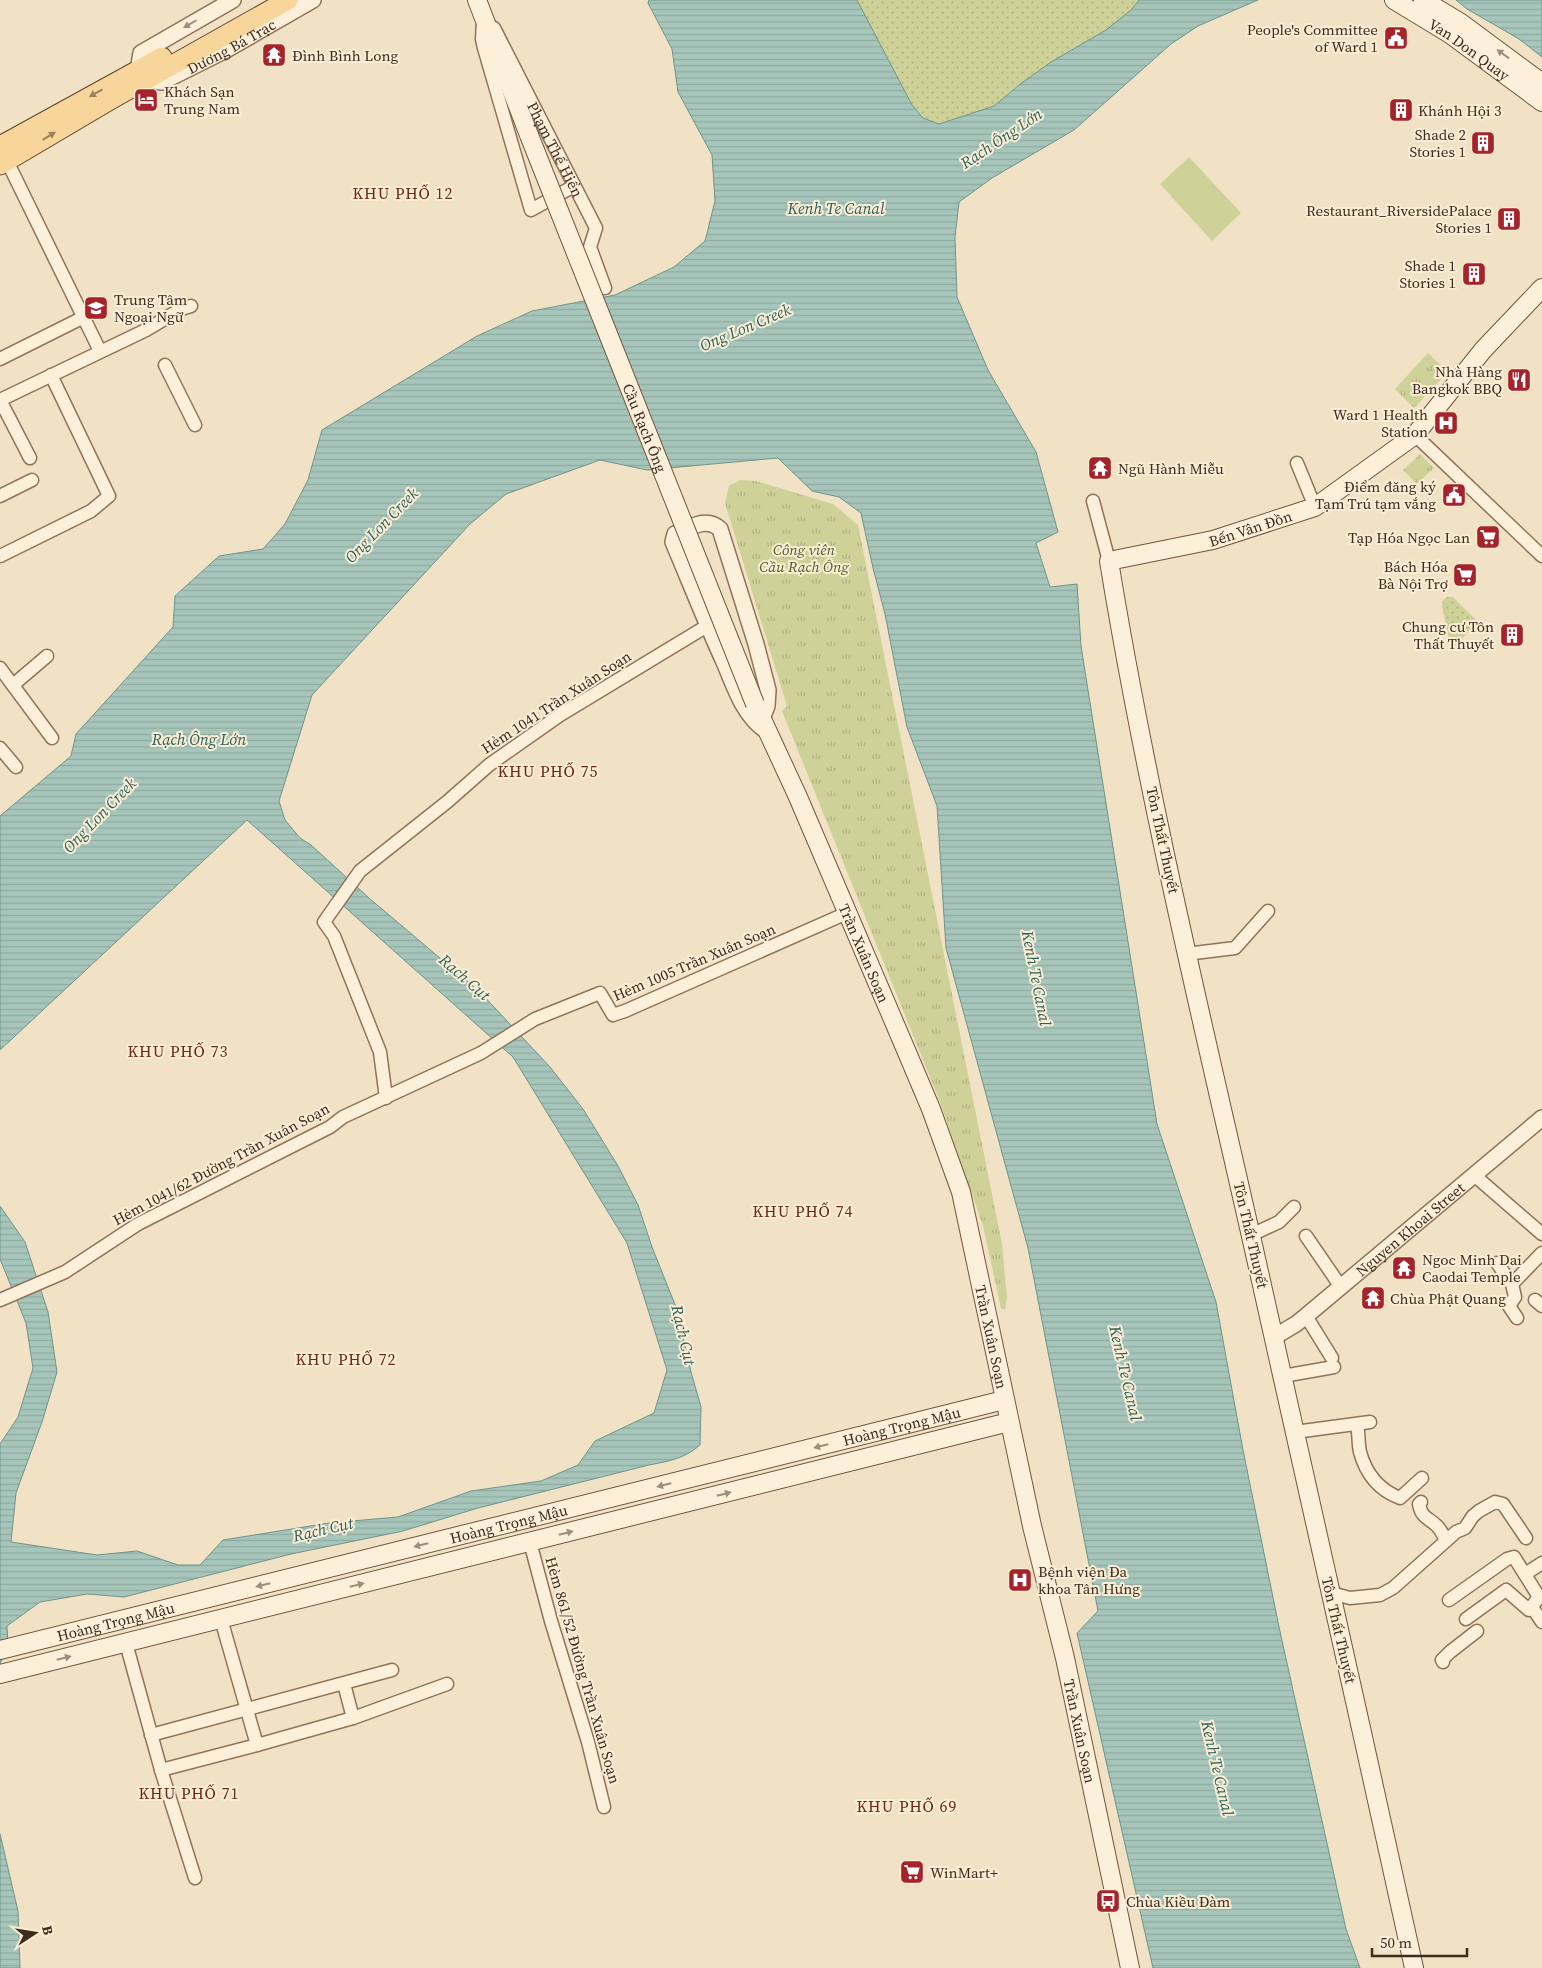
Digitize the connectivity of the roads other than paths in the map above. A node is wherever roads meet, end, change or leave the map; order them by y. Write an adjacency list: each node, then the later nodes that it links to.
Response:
1 (233, 0): 10 (street, one-way to 10)
2 (263, 0): 10 (main road)
3 (288, 0): 10 (main road)
4 (313, 0): 10 (street, Dương Bá Trạc)
5 (477, 0): 8 (main road, Phạm Thế Hiển)
6 (1394, 0): 9 (main road, Van Don Quay)
7 (1423, 0): 9 (main road, Van Don Quay)
8 (484, 16): 13 (main road, Phạm Thế Hiển); 15 (street, Phạm Thế Hiển); 15 (street, Phạm Thế Hiển)
9 (1456, 28): 11 (main road, Van Don Quay, one-way to 9); 12 (main road, Van Don Quay)
10 (148, 72): 14 (main road, Dương Bá Trạc)
11 (1542, 83)
12 (1542, 102)
13 (529, 135): 40 (main road, Cầu Rạch Ông, bridge)
14 (2, 157): 19 (street)
15 (574, 186): 16 (street, Phạm Thế Hiển)
16 (605, 288)
17 (1542, 288): 26 (main road, Bến Vân Đồn)
18 (191, 306): 20 (street)
19 (84, 317): 20 (street); 21 (street)
20 (100, 351): 23 (street)
21 (0, 359)
22 (165, 365): 25 (street)
23 (50, 375): 24 (street); 33 (street)
24 (0, 400): 27 (street)
25 (195, 424)
26 (1416, 435): 32 (main road, Bến Vân Đồn); 34 (street)
27 (30, 458)
28 (1297, 463): 32 (street)
29 (32, 480): 30 (street)
30 (0, 496)
31 (1093, 501): 35 (street, Tôn Thất Thuyết)
32 (1315, 507): 35 (main road, Bến Vân Đồn)
33 (0, 556)
34 (1542, 556)
35 (1109, 561): 46 (main road, Tôn Thất Thuyết)
36 (707, 626): 40 (street, Trần Xuân Soạn); 40 (street, Trần Xuân Soạn); 48 (street, Hẻm 1041 Trần Xuân Soạn)
37 (47, 656): 39 (street)
38 (0, 668): 39 (street)
39 (13, 685): 41 (street)
40 (762, 719): 45 (main road, Trần Xuân Soạn)
41 (52, 738)
42 (0, 748): 43 (street)
43 (16, 767)
44 (1268, 912): 46 (street)
45 (848, 913): 47 (street, Hẻm 1005 Trần Xuân Soạn); 64 (main road, Trần Xuân Soạn)
46 (1186, 954): 53 (main road, Tôn Thất Thuyết)
47 (535, 1020): 48 (street, Hẻm 1041/62 Đường Trần Xuân Soạn)
48 (386, 1098): 59 (street, Hẻm 1041/62 Đường Trần Xuân Soạn)
49 (1542, 1118): 50 (street, Nguyen Khoai Street)
50 (1474, 1175): 52 (street); 58 (street, Nguyen Khoai Street)
51 (1294, 1207): 53 (street)
52 (1542, 1234)
53 (1251, 1235): 62 (main road, Tôn Thất Thuyết)
54 (1306, 1236): 58 (street)
55 (1542, 1252): 57 (street)
56 (1497, 1264): 57 (street)
57 (1512, 1284): 61 (street)
58 (1341, 1287): 60 (street, Nguyen Khoai Street)
59 (0, 1300)
60 (1306, 1316): 62 (street, Nguyen Khoai Street); 63 (street)
61 (1517, 1318)
62 (1274, 1336): 63 (main road, Tôn Thất Thuyết)
63 (1283, 1376): 68 (main road, Tôn Thất Thuyết)
64 (1004, 1400): 65 (main road, Trần Xuân Soạn); 69 (main road, Hoàng Trọng Mậu, one-way to 69)
65 (1009, 1422): 71 (main road, Hoàng Trọng Mậu); 103 (main road, Trần Xuân Soạn)
66 (1370, 1422): 67 (street)
67 (1357, 1425): 68 (street); 70 (street)
68 (1295, 1432): 80 (main road, Tôn Thất Thuyết)
69 (751, 1463): 71 (main road); 73 (main road, Hoàng Trọng Mậu, one-way to 73)
70 (1422, 1478)
71 (757, 1486): 76 (main road, Hoàng Trọng Mậu, one-way to 71)
72 (1421, 1502): 75 (street)
73 (524, 1520): 76 (main road); 78 (main road, Hoàng Trọng Mậu, one-way to 78)
74 (1526, 1538): 75 (street)
75 (1446, 1540): 80 (street)
76 (530, 1542): 81 (main road, Hoàng Trọng Mậu, one-way to 76); 101 (street, Hẻm 861/52 Đường Trần Xuân Soạn)
77 (1542, 1563): 79 (street)
78 (316, 1572): 81 (main road); 85 (main road, Hoàng Trọng Mậu, one-way to 85)
79 (1525, 1574): 82 (street); 83 (street)
80 (1331, 1592): 104 (main road, Tôn Thất Thuyết)
81 (321, 1594): 84 (main road, Hoàng Trọng Mậu)
82 (1449, 1600)
83 (1538, 1601): 86 (street); 87 (street)
84 (221, 1619): 89 (main road, Hoàng Trọng Mậu); 96 (street)
85 (120, 1620): 89 (main road); 90 (main road, Hoàng Trọng Mậu)
86 (1466, 1620)
87 (1542, 1622)
88 (1477, 1631): 91 (street)
89 (126, 1643): 93 (main road, Hoàng Trọng Mậu, one-way to 89); 98 (street)
90 (6, 1649)
91 (1443, 1662)
92 (392, 1670): 94 (street)
93 (8, 1672)
94 (344, 1684): 96 (street); 97 (street)
95 (447, 1684): 97 (street)
96 (247, 1711): 98 (street); 99 (street)
97 (353, 1718): 99 (street)
98 (152, 1735): 100 (street)
99 (258, 1746): 100 (street)
100 (161, 1770): 102 (street)
101 (604, 1807)
102 (195, 1878)
103 (1130, 1968)
104 (1414, 1968)

